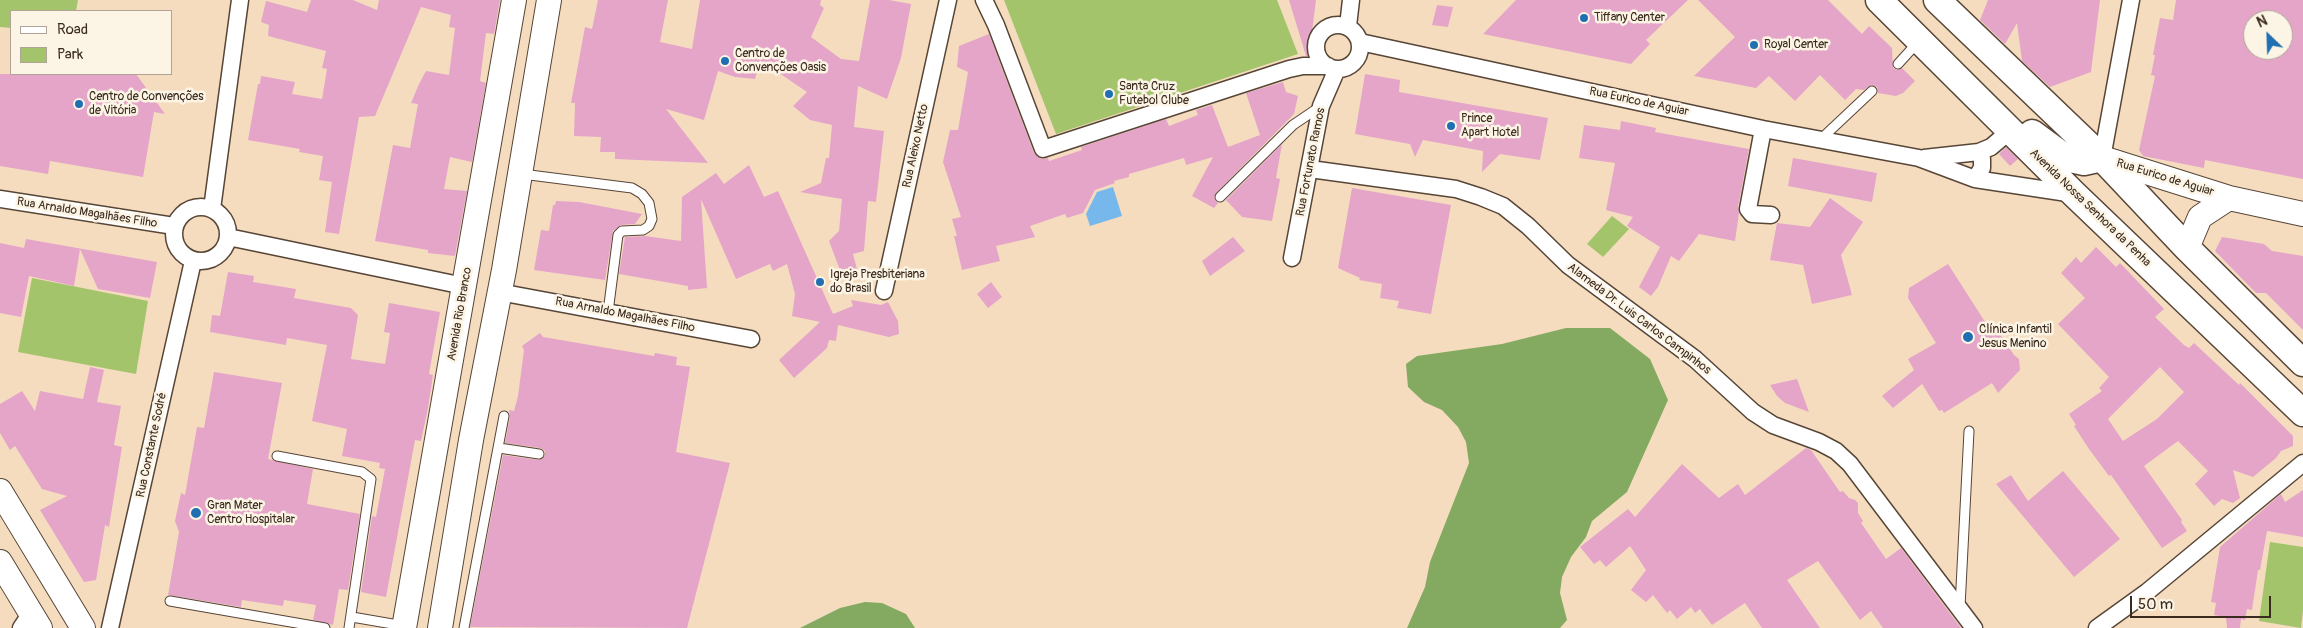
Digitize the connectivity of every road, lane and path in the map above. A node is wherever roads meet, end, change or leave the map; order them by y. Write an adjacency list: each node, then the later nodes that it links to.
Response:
1 (240, 0): 31 (street)
2 (514, 0): 39 (street, Avenida Rio Branco)
3 (549, 0): 25 (street)
4 (948, 0): 41 (street, Rua Aleixo Netto)
5 (984, 0): 14 (street)
6 (1351, 0): 10 (street)
7 (1880, 0): 11 (main road, Avenida Nossa Senhora da Penha)
8 (1937, 0): 23 (main road)
9 (2132, 0): 23 (street)
10 (1348, 26): 12 (street); 14 (street)
11 (1919, 41): 13 (lane); 15 (main road, Avenida Nossa Senhora da Penha)
12 (1360, 42): 14 (street); 18 (street, Rua Eurico de Aguiar)
13 (1898, 64)
14 (1332, 67): 17 (street, Rua Fortunato Ramos)
15 (1955, 75): 19 (main road, Avenida Nossa Senhora da Penha); 23 (main road)
16 (1872, 91): 20 (lane)
17 (1322, 106): 24 (street, Rua Fortunato Ramos); 28 (lane)
18 (1762, 129): 20 (street, Rua Eurico de Aguiar); 33 (street)
19 (2011, 130): 21 (street, Rua Eurico de Aguiar); 27 (main road, Avenida Nossa Senhora da Penha)
20 (1820, 140): 22 (street, Rua Eurico de Aguiar)
21 (1979, 152): 22 (street, Rua Eurico de Aguiar); 26 (street)
22 (1919, 158): 26 (street, Rua Eurico de Aguiar)
23 (2102, 158): 29 (street, Rua Eurico de Aguiar); 36 (main road)
24 (1310, 169): 37 (street, Rua Fortunato Ramos); 55 (street, Alameda Dr. Luis Carlos Campinhos)
25 (520, 174): 40 (street); 42 (lane)
26 (1975, 179): 27 (street, Rua Eurico de Aguiar)
27 (2074, 194): 45 (main road, Avenida Nossa Senhora da Penha)
28 (1220, 197)
29 (2229, 198): 32 (street, Rua Eurico de Aguiar); 36 (street, Rua Eurico de Aguiar)
30 (0, 199): 34 (street, Rua Arnaldo Magalhães Filho)
31 (212, 209): 34 (street); 35 (street)
32 (2303, 214)
33 (1771, 215)
34 (174, 226): 38 (street)
35 (228, 237): 38 (street); 39 (street)
36 (2187, 248): 44 (main road)
37 (1292, 258)
38 (193, 261): 58 (street, Rua Constante Sodré)
39 (464, 286): 59 (street, Avenida Rio Branco)
40 (499, 292): 42 (street, Rua Arnaldo Magalhães Filho); 63 (street)
41 (884, 292)
42 (608, 312): 43 (street, Rua Arnaldo Magalhães Filho)
43 (751, 339)
44 (2303, 363)
45 (2303, 413)
46 (504, 416): 48 (lane)
47 (1970, 431): 55 (lane)
48 (499, 448): 49 (lane); 64 (lane)
49 (539, 454)
50 (277, 456): 56 (lane)
51 (2303, 462): 66 (street)
52 (0, 491): 60 (street)
53 (0, 562): 57 (street)
54 (170, 601): 61 (lane)
55 (1960, 610): 65 (street, Alameda Dr. Luis Carlos Campinhos)
56 (352, 617): 59 (lane); 62 (lane)
57 (31, 623)
58 (115, 627)
59 (404, 627)
60 (83, 628)
61 (326, 628)
62 (350, 628)
63 (440, 628)
64 (464, 628)
65 (1974, 628)
66 (2097, 628)

